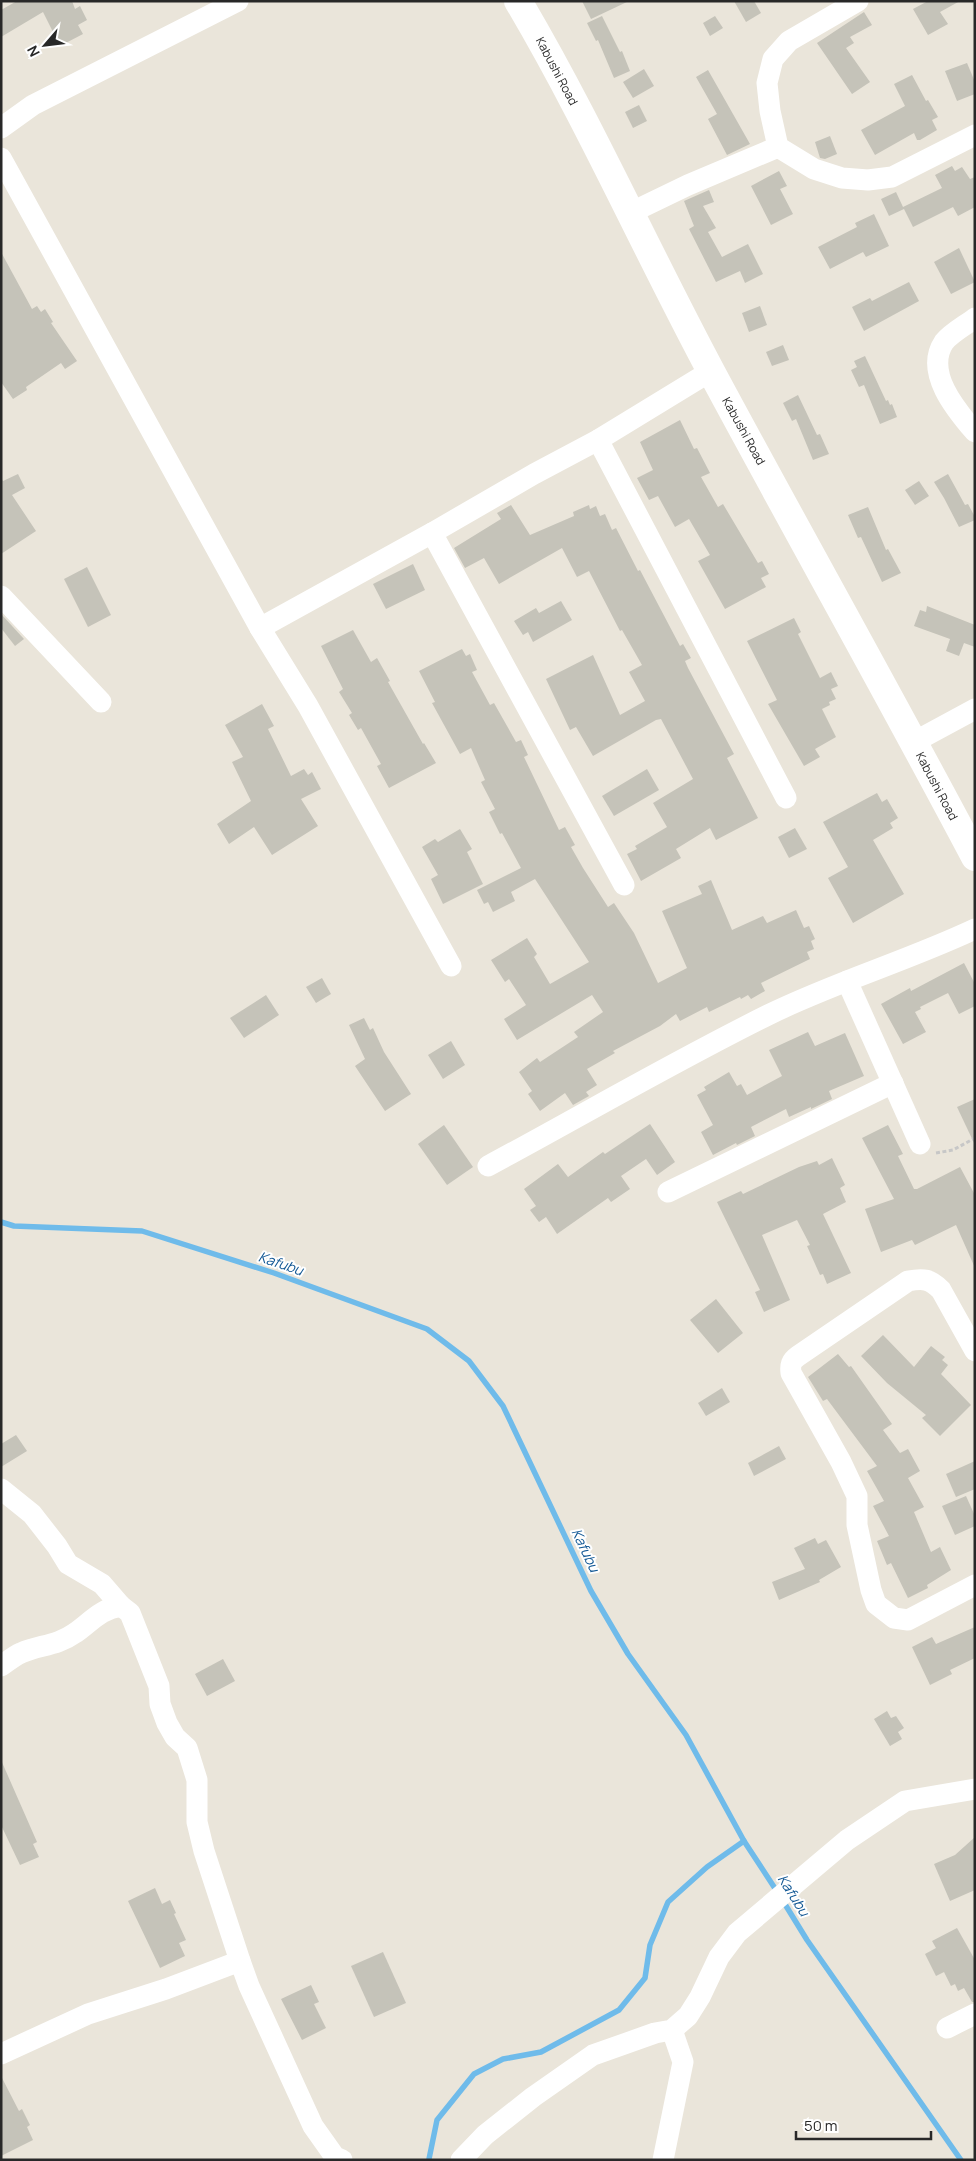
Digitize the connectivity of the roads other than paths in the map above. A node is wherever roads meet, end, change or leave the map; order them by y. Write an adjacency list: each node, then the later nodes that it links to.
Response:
1 (238, 1): 4 (street)
2 (518, 1): 8 (main road, Kabushi Road)
3 (858, 1): 6 (street)
4 (1, 128)
5 (975, 135): 6 (street)
6 (778, 147): 8 (street)
7 (1, 158): 15 (street)
8 (630, 213): 10 (main road, Kabushi Road)
9 (975, 318): 11 (street)
10 (711, 371): 12 (street); 18 (main road, Kabushi Road)
11 (975, 432)
12 (598, 440): 13 (street); 19 (street)
13 (432, 533): 15 (street); 21 (street)
14 (1, 596): 16 (street)
15 (260, 628): 23 (street)
16 (101, 702)
17 (975, 709): 18 (street)
18 (914, 742): 20 (main road, Kabushi Road)
19 (786, 798)
20 (975, 857)
21 (624, 885)
22 (975, 929): 24 (street)
23 (452, 966)
24 (847, 981): 25 (street); 27 (street)
25 (893, 1083): 26 (street); 28 (street)
26 (920, 1144)
27 (488, 1166)
28 (668, 1192)
29 (975, 1351): 31 (street)
30 (1, 1489): 32 (street)
31 (975, 1585)
32 (121, 1606): 33 (street); 35 (street)
33 (1, 1666)
34 (975, 1789): 38 (street)
35 (240, 1961): 39 (street); 40 (street)
36 (975, 2014): 37 (street)
37 (947, 2028)
38 (672, 2030): 41 (street); 42 (street)
39 (1, 2054)
40 (342, 2160)
41 (461, 2160)
42 (663, 2160)

